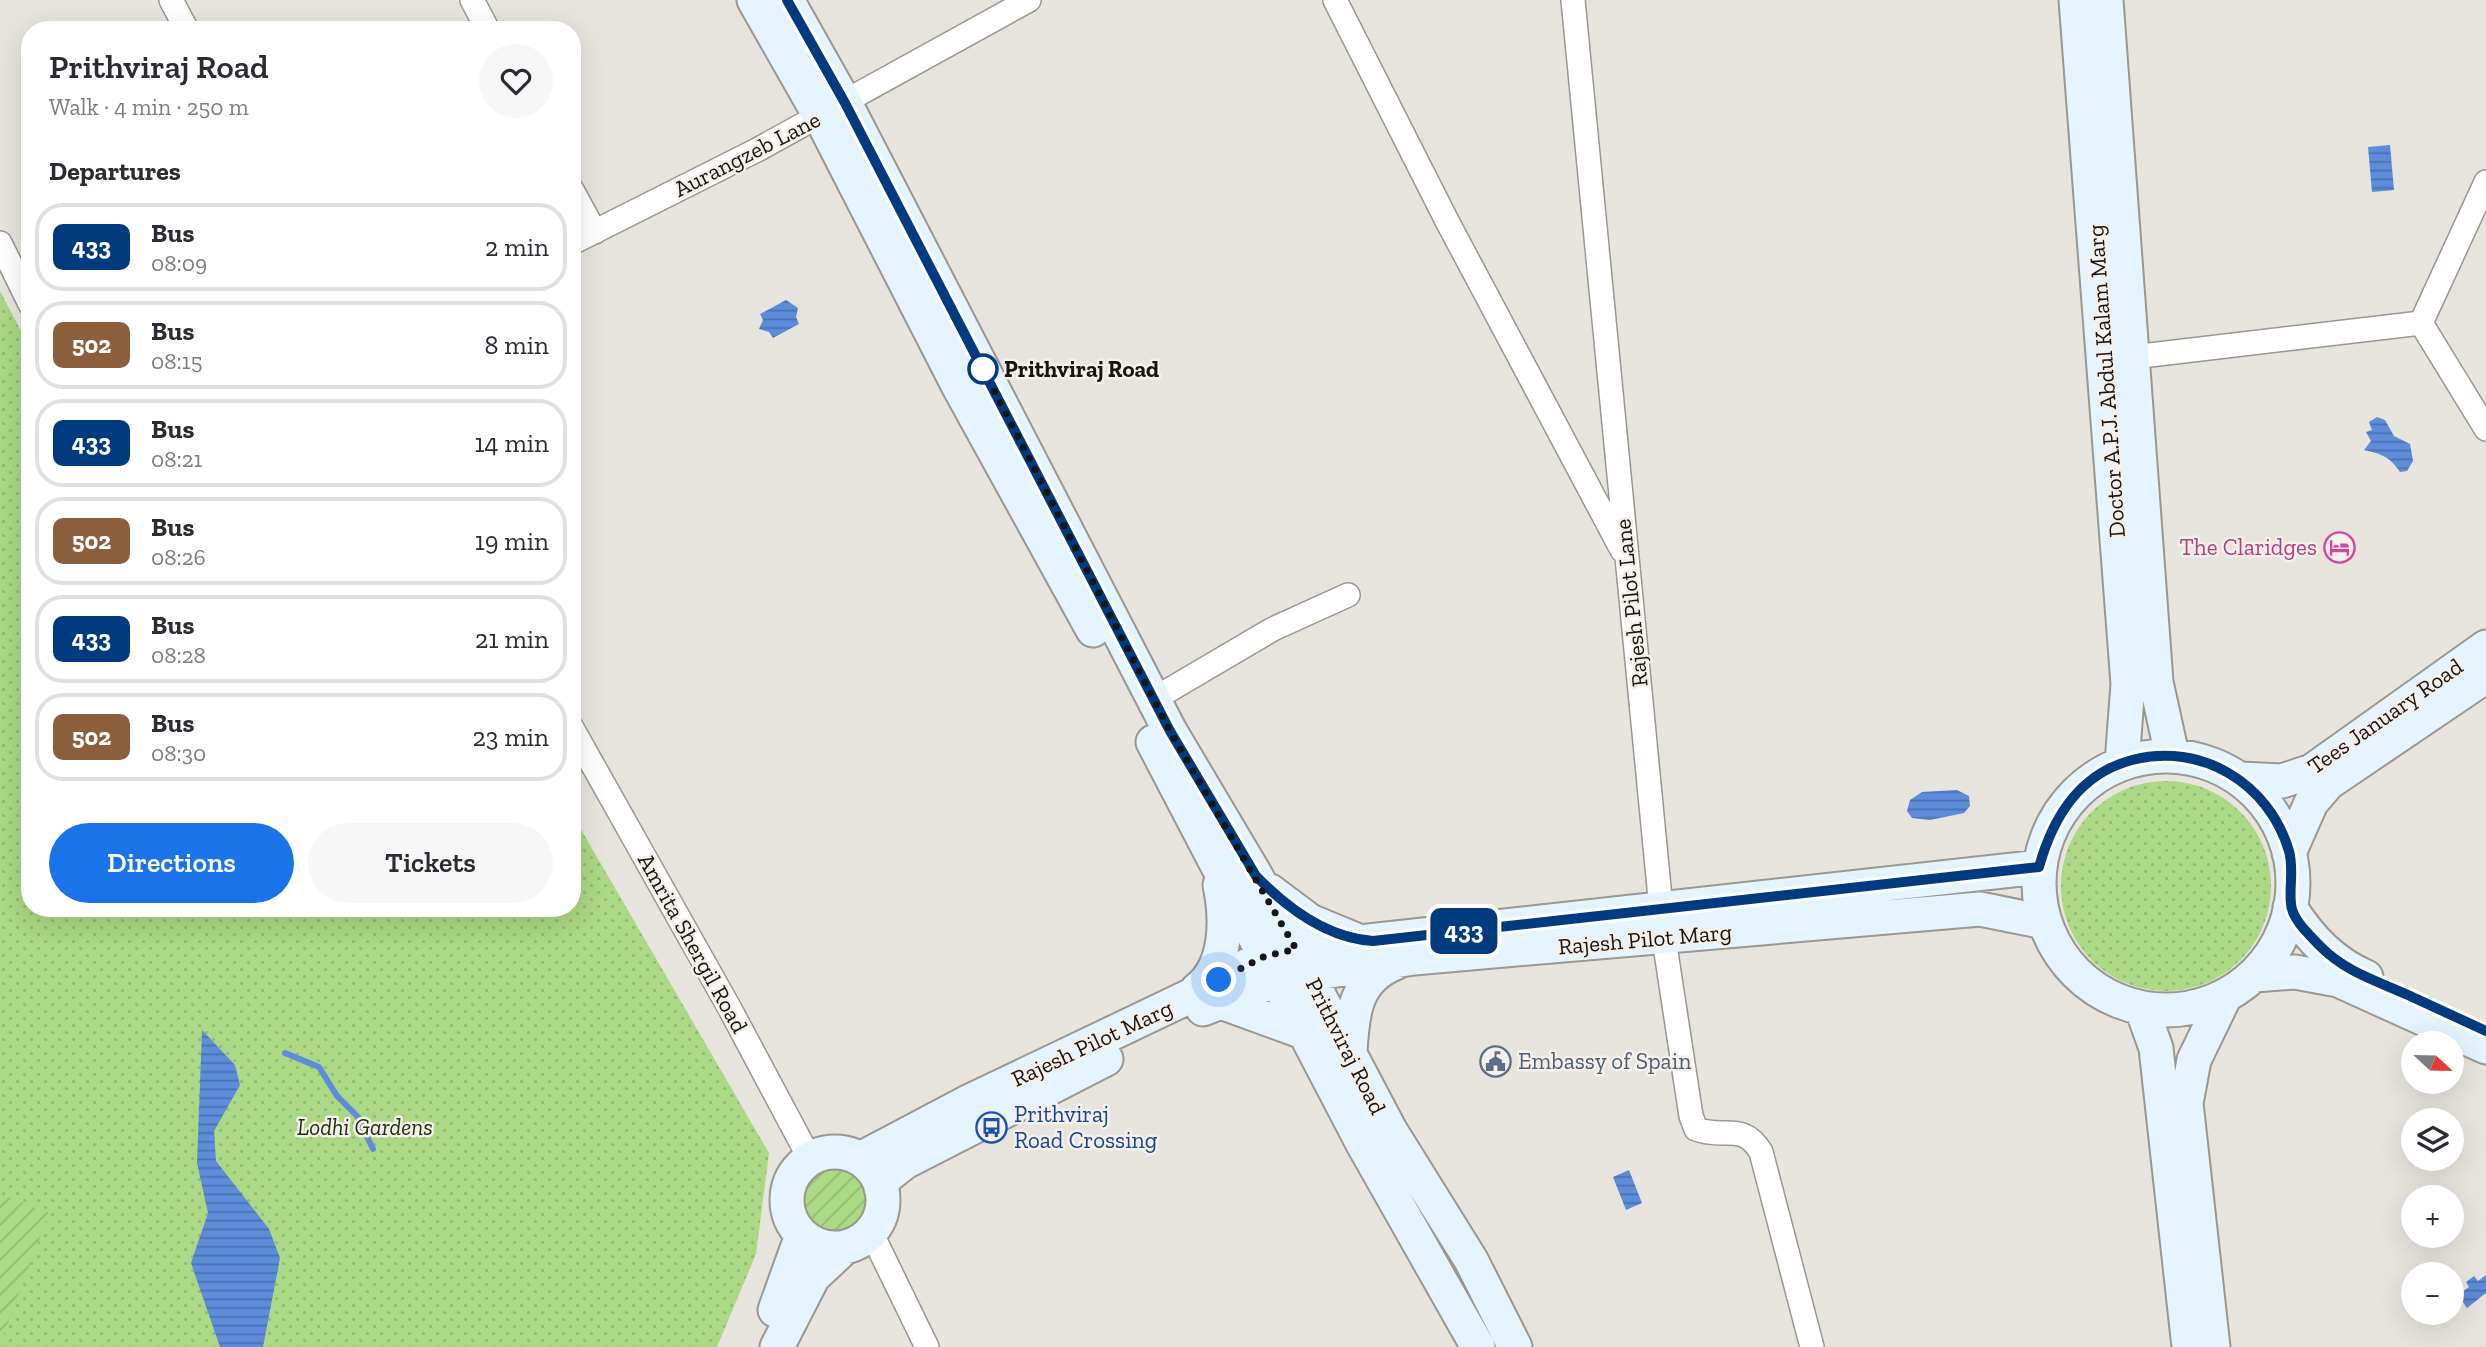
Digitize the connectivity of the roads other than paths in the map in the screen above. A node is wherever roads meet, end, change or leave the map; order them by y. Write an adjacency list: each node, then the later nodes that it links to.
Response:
1 (171, 0): 10 (street)
2 (472, 0): 11 (street)
3 (754, 0): 12 (main road, Prithviraj Road)
4 (787, 0): 12 (main road, Prithviraj Road)
5 (1029, 0): 12 (street, Aurangzeb Lane)
6 (1335, 0): 22 (street)
7 (1573, 0): 22 (street, Rajesh Pilot Lane)
8 (2077, 0): 29 (main road, Doctor A.P.J. Abdul Kalam Marg)
9 (2106, 0): 20 (main road, Doctor A.P.J. Abdul Kalam Marg)
10 (182, 21)
11 (483, 21)
12 (832, 110): 15 (street, Aurangzeb Lane); 26 (main road, Prithviraj Road); 33 (main road, Prithviraj Road)
13 (2486, 181): 19 (street)
14 (581, 207): 15 (street)
15 (594, 232): 16 (street, Aurangzeb Lane)
16 (581, 238)
17 (0, 243): 18 (street)
18 (21, 286)
19 (2421, 323): 20 (street); 21 (street)
20 (2133, 357): 28 (main road, Doctor A.P.J. Abdul Kalam Marg)
21 (2486, 429)
22 (1627, 559): 37 (street, Rajesh Pilot Lane)
23 (1348, 595): 26 (street)
24 (2486, 647): 30 (main road, Tees January Road)
25 (2486, 676): 31 (main road, Tees January Road)
26 (1154, 699): 34 (main road, Prithviraj Road)
27 (581, 744): 50 (street, Amrita Shergil Road)
28 (2172, 755): 29 (main road); 30 (main road)
29 (2122, 763): 32 (main road)
30 (2240, 779): 31 (main road)
31 (2290, 853): 35 (main road)
32 (2039, 867): 36 (main road); 37 (main road, Rajesh Pilot Marg)
33 (1217, 870): 40 (main road, Prithviraj Road); 43 (main road)
34 (1256, 876): 38 (main road); 40 (main road, Prithviraj Road)
35 (2290, 907): 41 (main road); 46 (main road)
36 (2044, 922): 37 (main road, Rajesh Pilot Marg); 45 (main road)
37 (1663, 924): 38 (main road, Rajesh Pilot Marg); 39 (main road, Rajesh Pilot Marg); 60 (street, Rajesh Pilot Lane)
38 (1373, 941): 40 (main road, Rajesh Pilot Marg)
39 (1414, 958): 40 (main road, Rajesh Pilot Marg); 49 (main road)
40 (1287, 965): 43 (main road, Rajesh Pilot Marg); 44 (main road, Rajesh Pilot Marg); 47 (main road, Prithviraj Road); 49 (main road, Prithviraj Road)
41 (2254, 975): 42 (main road); 48 (main road)
42 (2225, 996): 45 (main road); 62 (main road)
43 (1184, 999): 51 (main road, Rajesh Pilot Marg)
44 (1221, 1002): 47 (main road); 52 (main road, Rajesh Pilot Marg)
45 (2142, 1009): 61 (main road)
46 (2486, 1031)
47 (1306, 1033): 58 (main road, Prithviraj Road)
48 (2486, 1047)
49 (1350, 1053): 59 (main road, Prithviraj Road)
50 (810, 1159): 51 (main road); 53 (main road)
51 (860, 1159): 52 (main road)
52 (881, 1188): 54 (main road)
53 (802, 1235): 54 (main road); 55 (main road)
54 (858, 1240): 56 (main road); 57 (street)
55 (758, 1347)
56 (777, 1347)
57 (927, 1347)
58 (1478, 1347)
59 (1515, 1347)
60 (1812, 1347)
61 (2189, 1347)
62 (2213, 1347)

